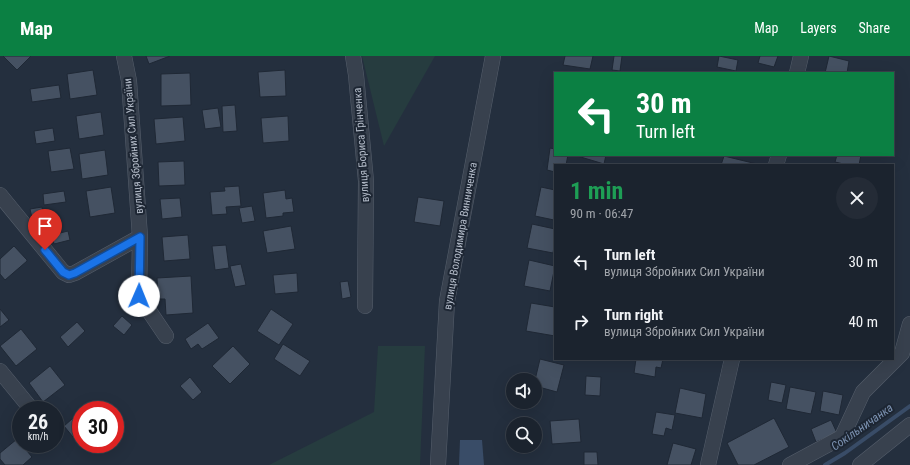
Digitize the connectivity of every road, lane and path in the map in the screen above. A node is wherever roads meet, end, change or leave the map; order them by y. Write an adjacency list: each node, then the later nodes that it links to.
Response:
1 (124, 56): 7 (street, вулиця Збройних Сил України)
2 (353, 56): 8 (street, вулиця Бориса Грінченка)
3 (493, 56): 15 (street, вулиця Володимира Винниченка)
4 (801, 56): 5 (street)
5 (797, 72)
6 (0, 194): 7 (street)
7 (140, 237): 10 (street, вулиця Збройних Сил України)
8 (365, 306)
9 (910, 324): 17 (street)
10 (166, 336)
11 (732, 360): 16 (street)
12 (0, 371): 13 (street)
13 (25, 401)
14 (910, 425): 18 (street)
15 (438, 465)
16 (708, 465)
17 (790, 465)
18 (860, 465)

